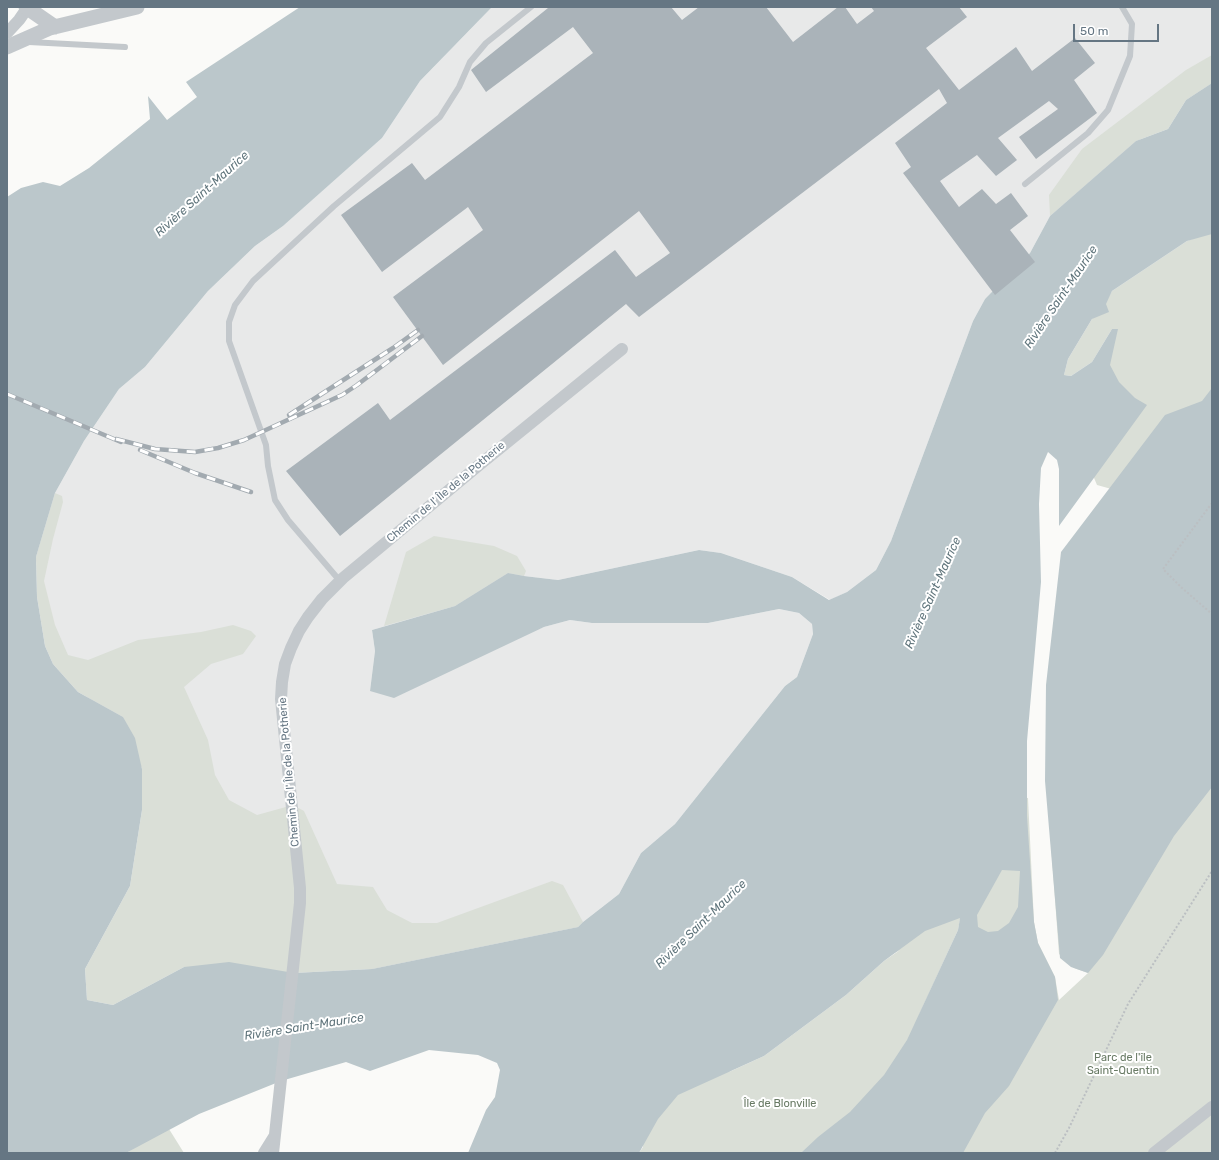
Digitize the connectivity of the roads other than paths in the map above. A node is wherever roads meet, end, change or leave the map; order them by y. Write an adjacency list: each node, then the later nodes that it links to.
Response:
1 (27, 7): 5 (street); 6 (street)
2 (137, 7): 5 (street)
3 (531, 7): 12 (lane)
4 (1122, 7): 10 (lane)
5 (55, 27): 7 (street)
6 (7, 33)
7 (24, 39): 8 (street); 9 (lane)
8 (7, 47)
9 (125, 47)
10 (1025, 184)
11 (622, 349): 12 (street, Chemin de l' Île de la Potherie)
12 (340, 581): 14 (street, Chemin de l' Île de la Potherie)
13 (1212, 1107): 17 (street)
14 (275, 1133): 15 (street); 16 (street, Chemin de l' Île de la Potherie)
15 (264, 1153)
16 (273, 1153)
17 (1154, 1153)

